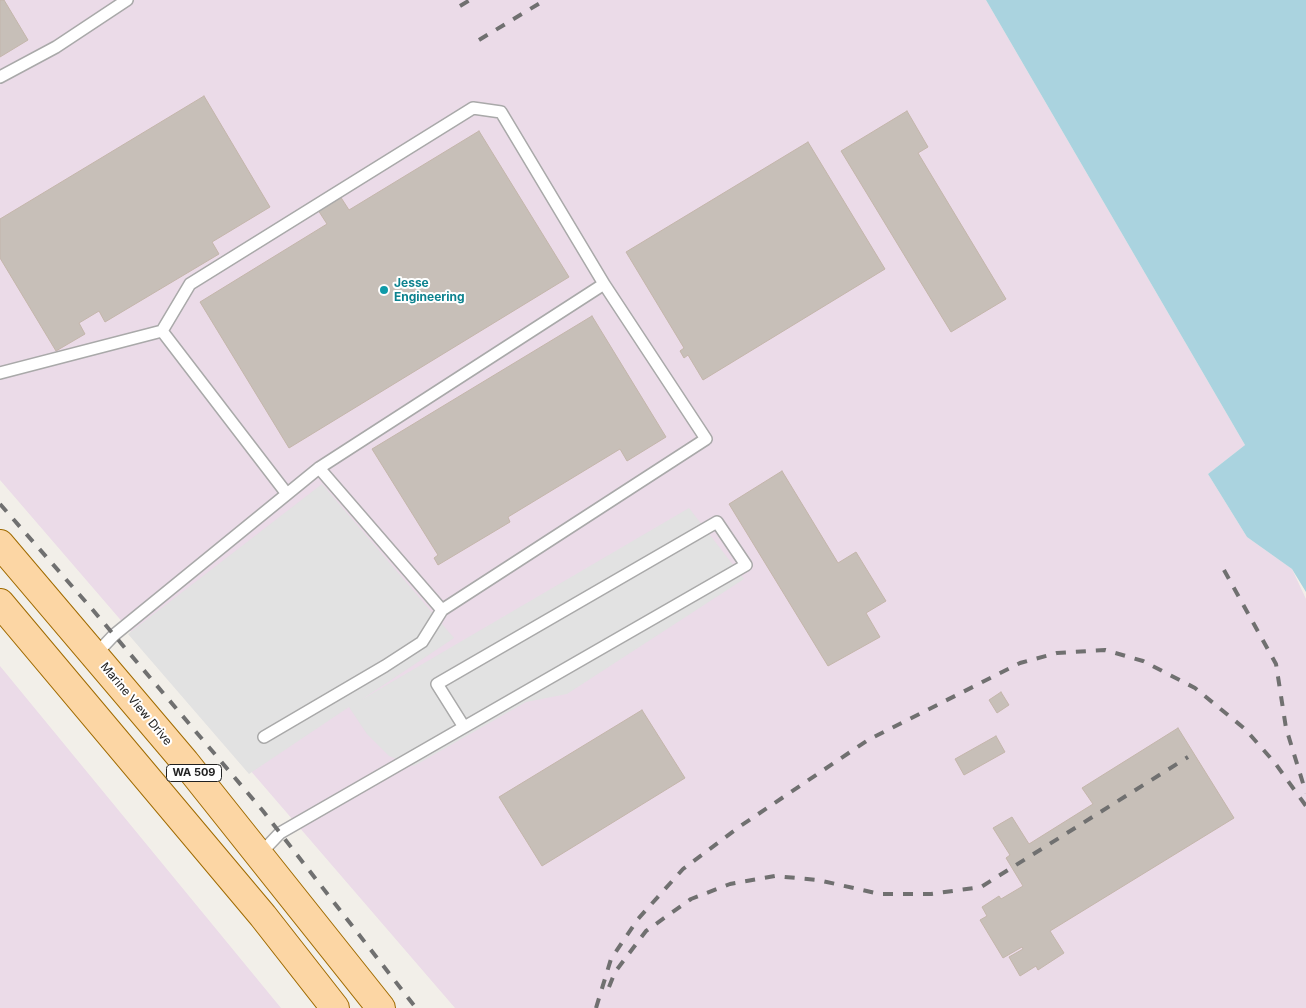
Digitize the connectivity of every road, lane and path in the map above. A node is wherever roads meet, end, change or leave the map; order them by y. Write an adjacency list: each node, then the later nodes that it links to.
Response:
1 (127, 0): 2 (lane)
2 (0, 77)
3 (604, 284): 4 (lane); 6 (lane); 10 (lane)
4 (162, 331): 5 (lane); 7 (lane)
5 (0, 373)
6 (319, 468): 7 (lane); 10 (lane)
7 (287, 494): 11 (lane)
8 (0, 544): 11 (main road, Marine View Drive / WA 509)
9 (0, 603): 15 (main road, WA 509)
10 (442, 610): 13 (lane)
11 (95, 655): 14 (main road, Marine View Drive / WA 509)
12 (464, 727): 12 (lane); 14 (lane)
13 (264, 737)
14 (260, 854): 16 (main road, Marine View Drive / WA 509)
15 (335, 1008)
16 (381, 1008)

